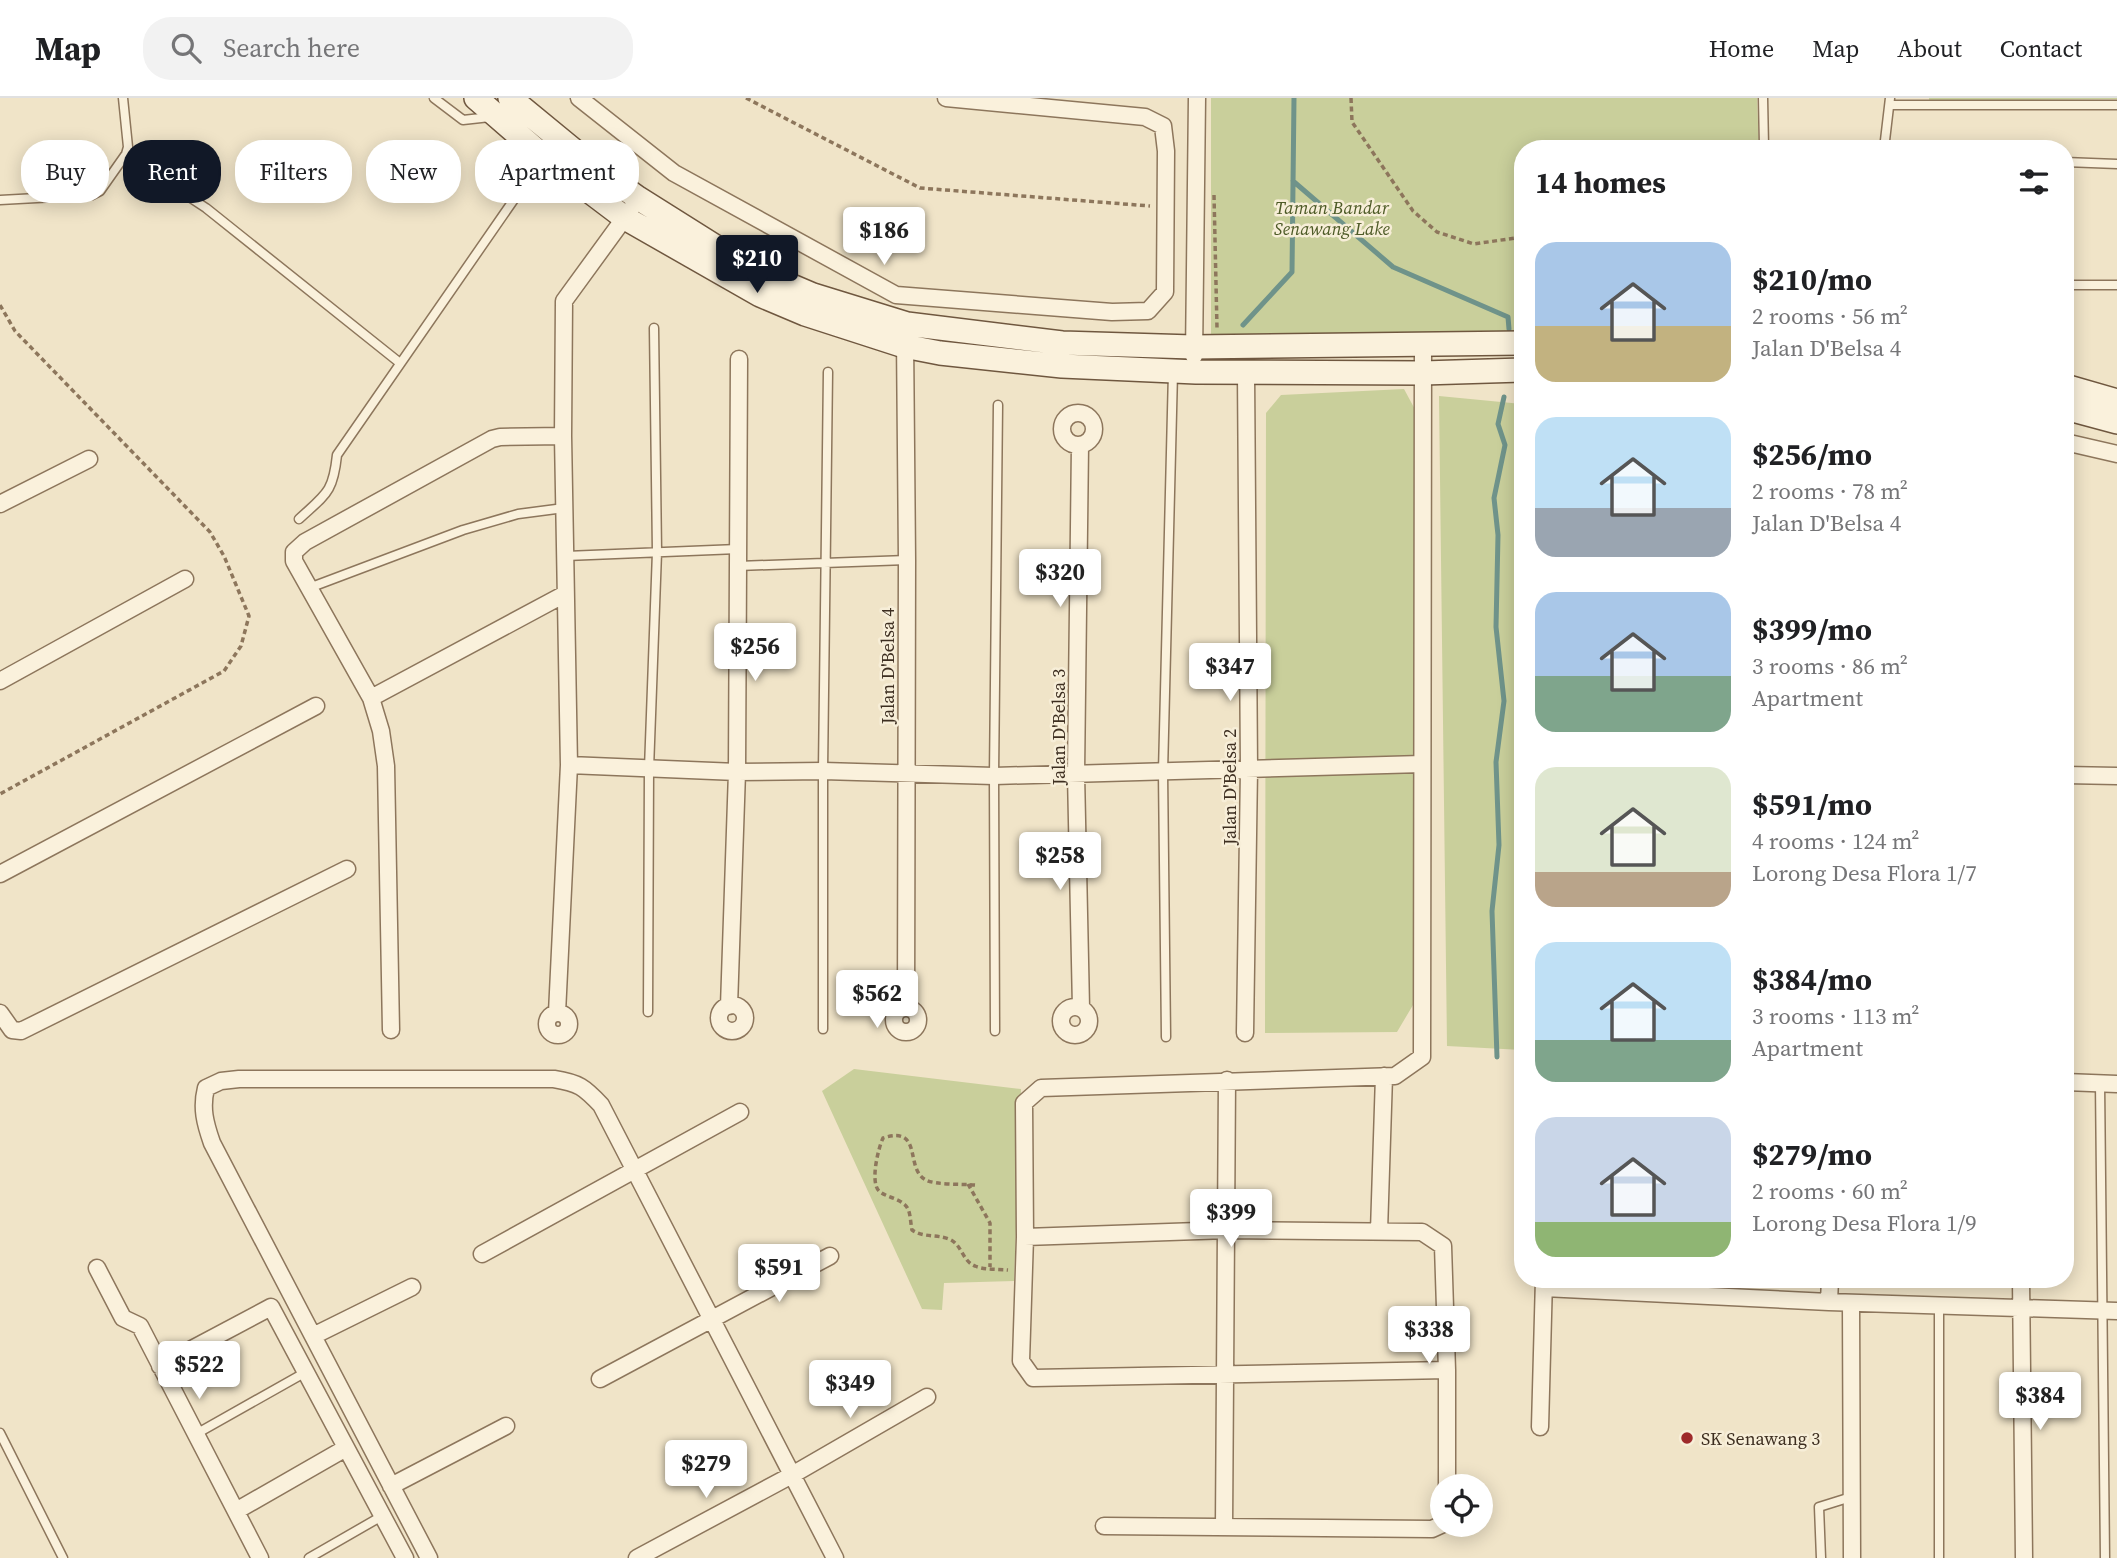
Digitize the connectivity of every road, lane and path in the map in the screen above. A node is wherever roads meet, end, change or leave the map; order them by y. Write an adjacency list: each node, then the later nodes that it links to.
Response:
1 (123, 98): 21 (lane)
2 (434, 98): 12 (lane)
3 (476, 98): 12 (street)
4 (579, 98): 26 (street)
5 (746, 98): 26 (path)
6 (946, 98): 26 (street)
7 (1197, 98): 37 (street)
8 (1351, 98): 28 (path)
9 (1763, 98): 15 (lane)
10 (1890, 101): 11 (lane); 16 (lane)
11 (2117, 105)
12 (503, 107): 13 (street); 14 (street)
13 (530, 140)
14 (554, 140)
15 (1764, 140)
16 (1885, 140)
17 (2074, 162): 18 (lane)
18 (2117, 164)
19 (1214, 193): 33 (path)
20 (639, 199): 34 (street)
21 (0, 201)
22 (198, 203): 39 (lane)
23 (511, 203): 39 (lane)
24 (605, 203): 27 (street)
25 (635, 203): 27 (street)
26 (1166, 208)
27 (625, 218): 34 (street); 50 (street)
28 (1514, 238)
29 (2074, 285): 30 (lane)
30 (2117, 285)
31 (0, 305): 81 (path)
32 (654, 328): 58 (lane)
33 (1217, 329)
34 (905, 335): 37 (street); 41 (street); 61 (street, Jalan D'Belsa 4)
35 (1514, 343): 36 (street)
36 (1423, 345): 37 (street); 43 (street)
37 (1193, 347): 41 (street)
38 (738, 359): 60 (street)
39 (400, 363): 57 (lane)
40 (1514, 370): 43 (street)
41 (1184, 371): 44 (street); 75 (lane)
42 (828, 372): 62 (lane)
43 (1423, 373): 44 (street); 69 (street)
44 (1246, 374): 72 (street, Jalan D'Belsa 2)
45 (2074, 389): 46 (street)
46 (2117, 401)
47 (998, 405): 79 (lane)
48 (2074, 410): 49 (street)
49 (2117, 422)
50 (563, 436): 56 (street); 64 (street)
51 (2074, 444): 53 (street)
52 (1080, 445): 77 (street, Jalan D'Belsa 3)
53 (2117, 454)
54 (89, 458): 55 (street)
55 (0, 505)
56 (564, 508): 59 (street); 64 (lane)
57 (299, 519)
58 (657, 552): 59 (lane); 60 (lane); 71 (lane)
59 (566, 556): 65 (street)
60 (738, 557): 62 (lane); 74 (street)
61 (907, 560): 62 (lane); 76 (street, Jalan D'Belsa 4)
62 (826, 562): 73 (lane)
63 (185, 579): 66 (street)
64 (309, 588): 67 (street)
65 (565, 594): 67 (street); 70 (street)
66 (0, 681)
67 (372, 698): 91 (street)
68 (316, 706): 83 (street)
69 (1422, 764): 72 (street); 95 (street)
70 (569, 765): 71 (street); 89 (street)
71 (649, 769): 74 (street); 87 (lane)
72 (1249, 769): 75 (street); 93 (street, Jalan D'Belsa 2)
73 (823, 771): 74 (street); 76 (street); 90 (lane)
74 (737, 772): 84 (street)
75 (1163, 772): 77 (street); 94 (lane)
76 (906, 773): 79 (street); 85 (street, Jalan D'Belsa 4)
77 (1076, 774): 79 (street); 86 (street, Jalan D'Belsa 3)
78 (2074, 775): 80 (street)
79 (994, 776): 92 (lane)
80 (2117, 776)
81 (0, 794)
82 (347, 869): 88 (street)
83 (0, 874)
84 (729, 1006)
85 (906, 1008)
86 (1080, 1008)
87 (648, 1012)
88 (0, 1013)
89 (557, 1013)
90 (823, 1029)
91 (391, 1030)
92 (995, 1031)
93 (1245, 1032)
94 (1166, 1037)
95 (1384, 1076): 96 (street); 105 (street)
96 (1227, 1080): 104 (street); 106 (street)
97 (2074, 1082): 98 (street)
98 (2100, 1083): 99 (street); 121 (lane)
99 (2117, 1084)
100 (740, 1112): 101 (street)
101 (635, 1171): 107 (street); 122 (street); 123 (street)
102 (968, 1184): 103 (path); 110 (path); 110 (path)
103 (975, 1185)
104 (1227, 1230): 105 (street); 106 (street); 127 (street)
105 (1379, 1231): 125 (street)
106 (1025, 1237): 111 (street)
107 (482, 1254)
108 (830, 1256): 122 (street)
109 (97, 1268): 124 (street)
110 (990, 1268): 111 (path)
111 (1024, 1272): 127 (street)
112 (412, 1287): 123 (street)
113 (1544, 1288): 131 (street)
114 (1607, 1288): 117 (street)
115 (1830, 1288): 117 (street)
116 (2021, 1288): 120 (street)
117 (1829, 1302): 118 (street)
118 (1851, 1303): 119 (street); 138 (street)
119 (1939, 1304): 120 (street); 153 (lane)
120 (2021, 1307): 121 (street); 154 (street)
121 (2110, 1311): 155 (lane)
122 (711, 1318): 128 (street); 136 (street)
123 (313, 1336): 137 (street)
124 (160, 1366): 126 (street); 133 (street)
125 (1447, 1370): 127 (street); 135 (street)
126 (306, 1372): 133 (lane); 134 (street)
127 (1226, 1375): 142 (street)
128 (600, 1379)
129 (927, 1397): 136 (street)
130 (506, 1426): 137 (street)
131 (1540, 1427)
132 (0, 1433): 144 (lane)
133 (196, 1434): 139 (street)
134 (346, 1448): 139 (street); 140 (street)
135 (1447, 1474)
136 (792, 1475): 149 (street); 150 (street)
137 (391, 1486): 148 (street)
138 (1852, 1496): 151 (lane); 152 (street)
139 (236, 1511): 145 (street)
140 (382, 1516): 146 (lane); 147 (street)
141 (1104, 1526): 142 (street)
142 (1224, 1527): 143 (street)
143 (1430, 1529)
144 (63, 1558)
145 (260, 1558)
146 (309, 1558)
147 (405, 1558)
148 (429, 1558)
149 (637, 1558)
150 (835, 1558)
151 (1821, 1558)
152 (1852, 1558)
153 (1939, 1558)
154 (2024, 1558)
155 (2105, 1558)

